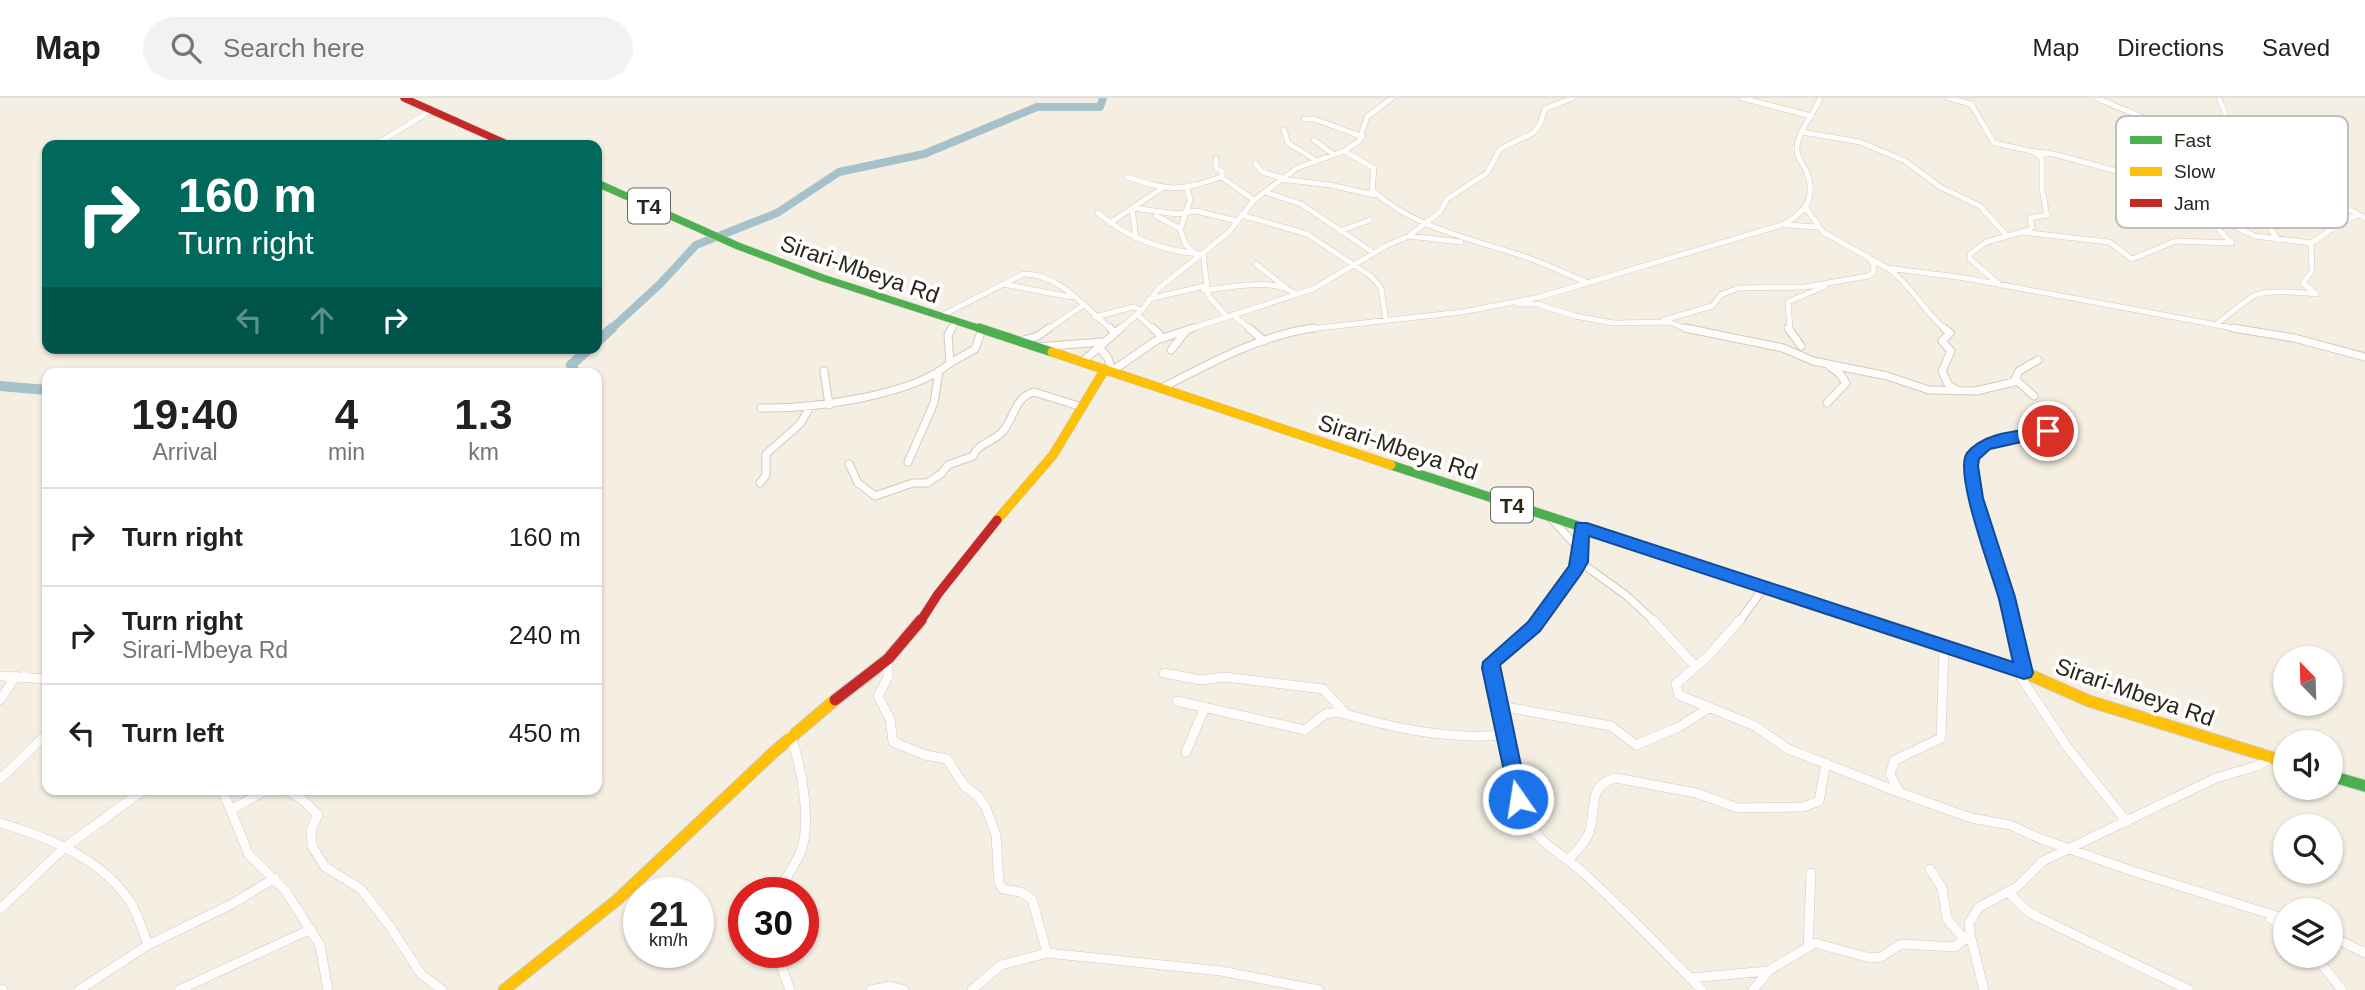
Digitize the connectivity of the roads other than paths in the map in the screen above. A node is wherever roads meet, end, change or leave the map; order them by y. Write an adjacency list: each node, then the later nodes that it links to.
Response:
1 (404, 98): 9 (main road)
2 (1392, 98): 16 (street)
3 (1573, 98): 49 (street)
4 (1742, 98): 10 (street)
5 (1821, 98): 10 (street)
6 (1948, 98): 21 (street)
7 (2096, 98): 11 (street)
8 (2219, 98): 12 (street)
9 (430, 111): 17 (street); 18 (main road)
10 (1811, 116): 15 (street)
11 (2139, 116)
12 (2226, 116)
13 (1304, 119): 16 (street)
14 (1284, 130): 24 (street)
15 (1802, 132): 36 (street); 61 (street)
16 (1363, 137): 20 (street)
17 (383, 140)
18 (497, 140)
19 (1314, 140): 22 (street)
20 (1344, 151): 22 (street); 34 (street)
21 (2035, 152): 26 (street); 60 (street)
22 (1334, 155): 24 (street)
23 (1216, 159): 28 (street)
24 (1317, 161): 29 (street)
25 (1255, 163): 29 (street)
26 (2116, 172)
27 (1127, 177): 31 (street)
28 (1221, 177): 32 (street); 35 (street)
29 (1282, 179): 33 (street); 34 (street)
30 (602, 185): 88 (main road, Sirari-Mbeya Rd / T4)
31 (1162, 188): 32 (street); 37 (street)
32 (1187, 189): 39 (street)
33 (1265, 192): 35 (street); 58 (street)
34 (1376, 195): 49 (street)
35 (1254, 200): 42 (street)
36 (1805, 208): 50 (street); 51 (street)
37 (1132, 209): 40 (street); 48 (street); 63 (street)
38 (2348, 209): 43 (street)
39 (1187, 211): 40 (street); 47 (street); 52 (street)
40 (1152, 212): 52 (street)
41 (1098, 213): 48 (street)
42 (1241, 215): 47 (street); 71 (street)
43 (2358, 215): 44 (street); 45 (street)
44 (2348, 218)
45 (2365, 218)
46 (1370, 220): 58 (street)
47 (1237, 221): 67 (street)
48 (1110, 223): 63 (street)
49 (1425, 224): 62 (street); 65 (street)
50 (1782, 225): 51 (street); 74 (street)
51 (1817, 227): 69 (street)
52 (1180, 228): 67 (street)
53 (2219, 228): 60 (street)
54 (2235, 228): 59 (street)
55 (2246, 228): 59 (street)
56 (2272, 228): 64 (street)
57 (2334, 228): 66 (street)
58 (1340, 231): 68 (street)
59 (2244, 231): 64 (street)
60 (2022, 232): 61 (street)
61 (2006, 235): 78 (street)
62 (1409, 236): 65 (street); 68 (street)
63 (1136, 238): 67 (street)
64 (2278, 240): 66 (street)
65 (1472, 243): 74 (street)
66 (2311, 243): 93 (street)
67 (1200, 253): 80 (street); 83 (street)
68 (1374, 253): 71 (street)
69 (1869, 258): 72 (street); 76 (street)
70 (1256, 264): 73 (street)
71 (1354, 265): 81 (street); 91 (street)
72 (1887, 268): 78 (street); 114 (street)
73 (1269, 275): 77 (street); 79 (street)
74 (1586, 282): 84 (street)
75 (1003, 283): 82 (street); 82 (street); 88 (street)
76 (1828, 284): 92 (street); 101 (street)
77 (1270, 285): 79 (street); 80 (street)
78 (2000, 285): 93 (street)
79 (1286, 287): 81 (street)
80 (1204, 288): 83 (street); 87 (street)
81 (1297, 295): 87 (street)
82 (1071, 297): 85 (street)
83 (1149, 299): 86 (street)
84 (1500, 304): 91 (street); 92 (street)
85 (1082, 306): 89 (street); 98 (street)
86 (1139, 312): 89 (street); 96 (street); 97 (street)
87 (1230, 316): 95 (street); 99 (street)
88 (939, 317): 90 (main road, Sirari-Mbeya Rd / T4)
89 (1095, 317): 96 (street)
90 (956, 321): 94 (main road, Sirari-Mbeya Rd / T4); 107 (street)
91 (1386, 321): 99 (street)
92 (1662, 321): 108 (street)
93 (2216, 326): 104 (street)
94 (982, 329): 98 (main road, Sirari-Mbeya Rd / T4); 107 (street)
95 (1187, 330): 97 (street); 103 (street)
96 (1114, 332): 100 (street)
97 (1163, 338): 109 (street)
98 (1020, 341): 102 (main road, Sirari-Mbeya Rd / T4)
99 (1264, 341): 113 (street)
100 (1101, 344): 102 (street); 106 (street); 109 (street)
101 (1801, 346)
102 (1037, 347): 106 (main road, Sirari-Mbeya Rd / T4)
103 (1171, 350)
104 (2365, 357)
105 (2038, 360): 112 (street)
106 (1082, 362): 109 (main road, Sirari-Mbeya Rd / T4)
107 (950, 363): 111 (street)
108 (1825, 363): 114 (street); 116 (street)
109 (1108, 370): 113 (main road, Sirari-Mbeya Rd / T4); 119 (main road)
110 (824, 371): 117 (street)
111 (939, 371): 117 (street); 122 (street)
112 (2015, 379): 114 (street); 115 (street)
113 (1162, 387): 125 (main road, Sirari-Mbeya Rd / T4)
114 (1956, 391)
115 (2034, 396)
116 (1827, 403)
117 (829, 405): 118 (street)
118 (810, 407): 120 (street); 124 (street)
119 (1082, 407): 123 (street); 131 (main road)
120 (761, 408)
121 (2057, 409): 133 (street)
122 (908, 462)
123 (849, 464)
124 (760, 483)
125 (1549, 516): 126 (main road, Sirari-Mbeya Rd / T4); 127 (street)
126 (1581, 527): 127 (street); 129 (main road, Sirari-Mbeya Rd / T4)
127 (1579, 549): 128 (street)
128 (1580, 562): 132 (street); 140 (street)
129 (1765, 586): 130 (main road, Sirari-Mbeya Rd / T4); 132 (street)
130 (1944, 646): 133 (main road, Sirari-Mbeya Rd / T4); 153 (street)
131 (888, 659): 144 (main road); 178 (street)
132 (1693, 664): 142 (street)
133 (2020, 671): 148 (main road, Sirari-Mbeya Rd / T4); 160 (street)
134 (1164, 673): 143 (street)
135 (0, 676): 136 (street)
136 (16, 676): 137 (street); 138 (street)
137 (42, 679)
138 (0, 700)
139 (1177, 701): 141 (street)
140 (1500, 706): 142 (street); 145 (street)
141 (1205, 707): 143 (street); 147 (street)
142 (1709, 708): 149 (street)
143 (1347, 715): 145 (street)
144 (790, 735): 166 (street); 188 (main road)
145 (1505, 736): 163 (street)
146 (42, 739): 150 (street)
147 (1186, 752)
148 (2271, 758): 160 (street)
149 (1826, 763): 153 (street); 163 (street)
150 (0, 779)
151 (2343, 780): 152 (main road)
152 (2365, 786)
153 (1901, 793): 162 (street)
154 (137, 795): 161 (street)
155 (224, 795): 158 (street)
156 (257, 795): 158 (street)
157 (295, 795): 187 (street)
158 (230, 810): 167 (street)
159 (0, 822): 161 (street)
160 (2127, 822): 162 (street)
161 (64, 848): 169 (street); 176 (street)
162 (2068, 849): 168 (street); 170 (street)
163 (1568, 860): 183 (street)
164 (1930, 869): 174 (street)
165 (1811, 873): 177 (street)
166 (785, 877)
167 (275, 878): 173 (street); 176 (street)
168 (2008, 892): 174 (street); 197 (street)
169 (0, 909)
170 (2264, 913): 171 (street); 172 (street)
171 (2273, 915)
172 (2273, 920)
173 (311, 929): 185 (street); 186 (street)
174 (1967, 937): 177 (street); 196 (street)
175 (2343, 942): 179 (street)
176 (148, 945): 184 (street)
177 (1808, 947): 182 (street)
178 (1047, 953): 192 (street); 193 (street)
179 (2365, 953)
180 (782, 968): 189 (street)
181 (2325, 968): 198 (street)
182 (1768, 971): 183 (street); 195 (street)
183 (1690, 978): 194 (street)
184 (79, 990)
185 (179, 990)
186 (328, 990)
187 (442, 990)
188 (504, 990)
189 (790, 990)
190 (871, 990): 191 (street)
191 (904, 990)
192 (972, 990)
193 (1318, 990)
194 (1702, 990)
195 (1753, 990)
196 (1984, 990)
197 (2189, 990)
198 (2342, 990)

